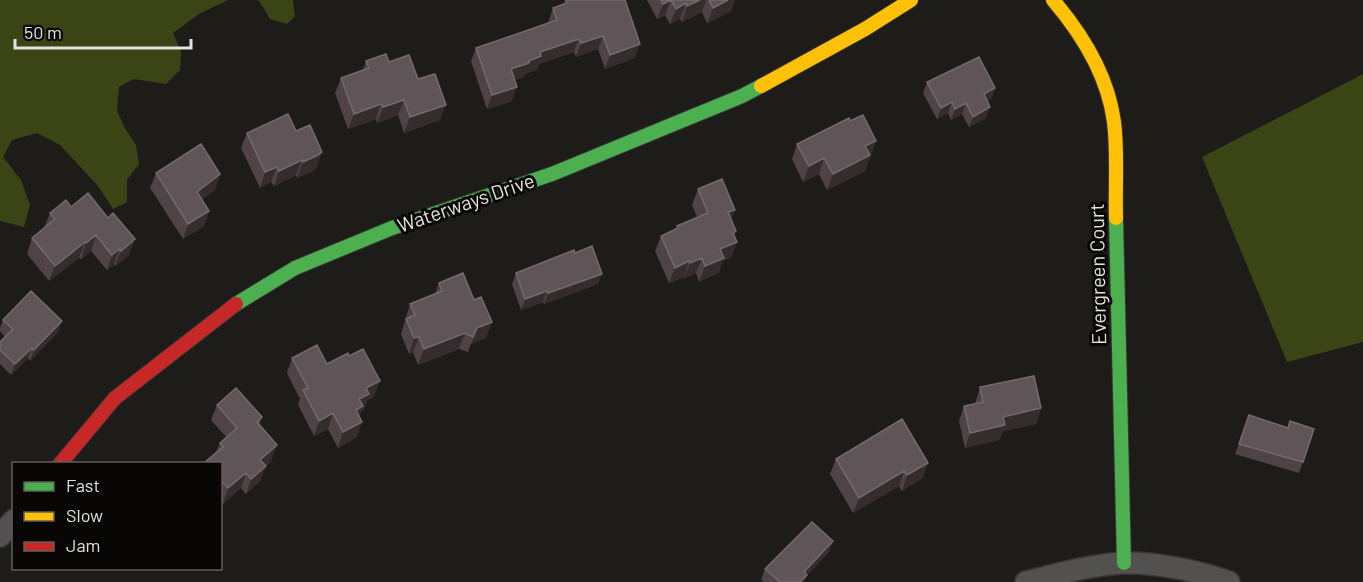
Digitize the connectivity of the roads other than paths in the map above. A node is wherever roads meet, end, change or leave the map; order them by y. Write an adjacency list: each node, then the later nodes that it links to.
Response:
1 (911, 0): 3 (street, Waterways Drive)
2 (1053, 0): 6 (street, Evergreen Court)
3 (62, 462)
4 (12, 522): 5 (street)
5 (0, 536)
6 (1124, 563): 7 (street); 8 (street)
7 (1026, 582)
8 (1229, 582)

